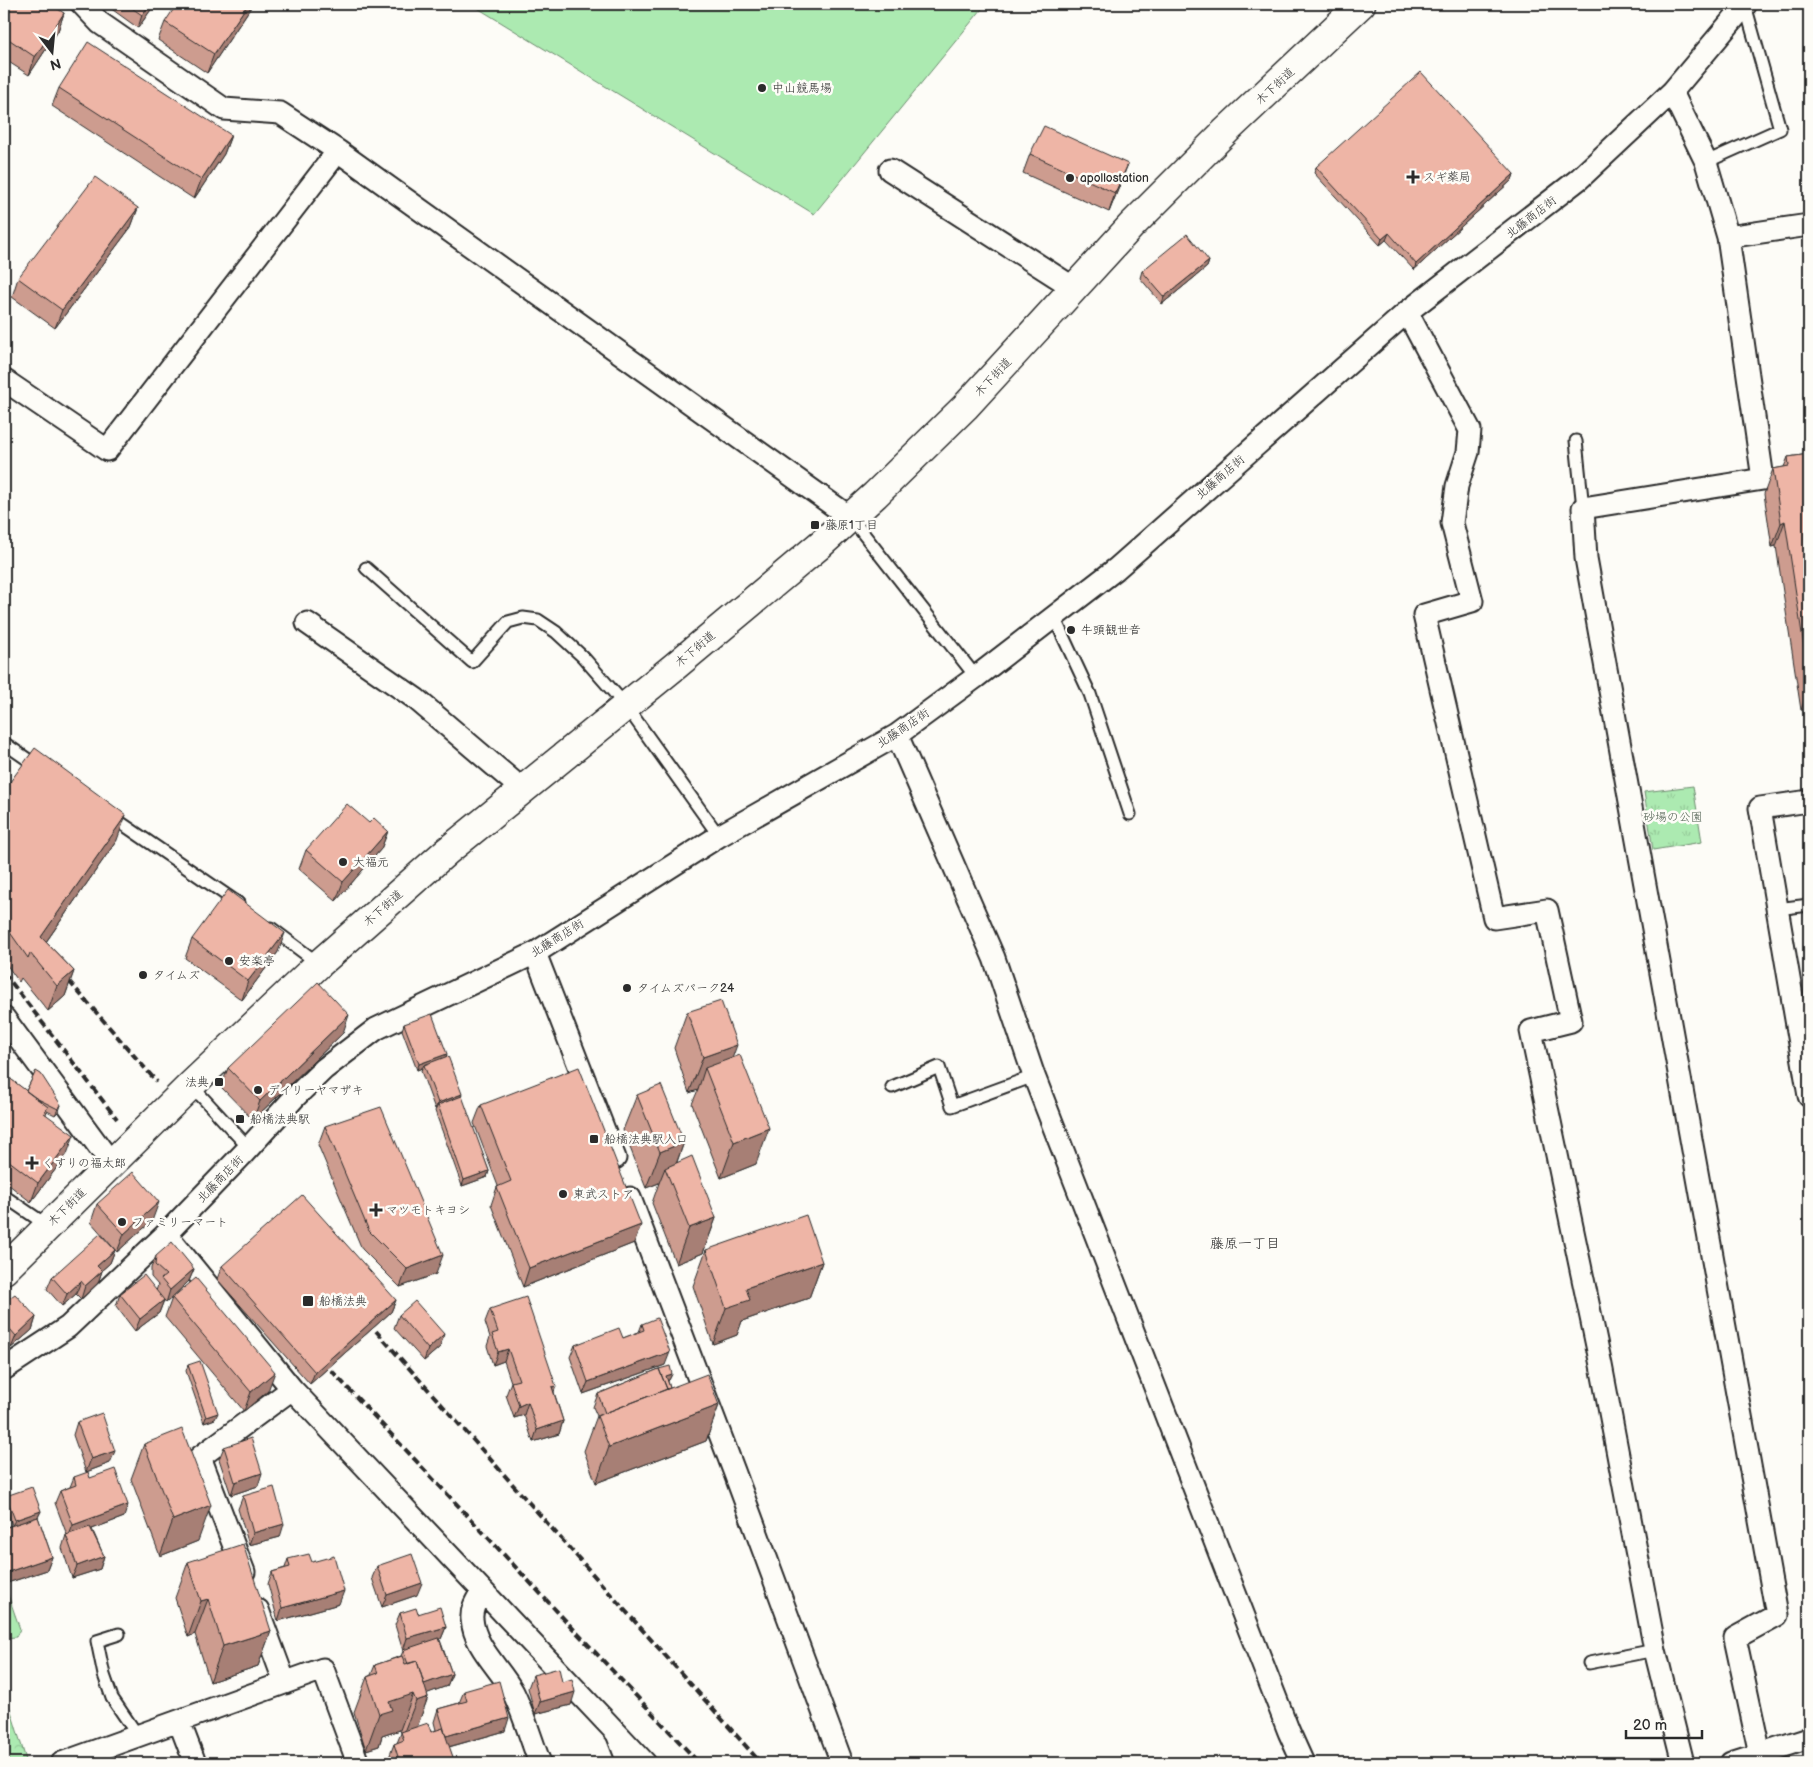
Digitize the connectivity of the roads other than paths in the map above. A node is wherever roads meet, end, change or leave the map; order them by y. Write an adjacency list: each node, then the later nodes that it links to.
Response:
1 (82, 4): 5 (street)
2 (1362, 4): 10 (main road, 木下街道)
3 (1746, 4): 4 (street, 北藤商店街); 6 (lane)
4 (1672, 92): 6 (street); 11 (street, 北藤商店街)
5 (338, 151): 12 (street); 15 (street)
6 (1706, 162): 9 (street)
7 (890, 170): 10 (street)
8 (1809, 225): 9 (street)
9 (1728, 237): 14 (street)
10 (1074, 288): 15 (main road, 木下街道)
11 (1407, 312): 17 (street, 北藤商店街); 51 (street)
12 (4, 380)
13 (1576, 441): 14 (lane)
14 (1583, 508): 58 (street)
15 (850, 518): 19 (lane); 20 (main road, 木下街道)
16 (366, 568): 20 (lane)
17 (1054, 617): 19 (street, 北藤商店街); 27 (lane)
18 (306, 623): 24 (street)
19 (976, 678): 21 (street, 北藤商店街)
20 (626, 706): 24 (main road, 木下街道); 28 (lane)
21 (897, 735): 28 (street, 北藤商店街); 37 (street)
22 (4, 743): 23 (lane)
23 (53, 776)
24 (523, 790): 34 (main road, 木下街道)
25 (1809, 801): 31 (street)
26 (102, 809): 30 (lane)
27 (1130, 814)
28 (719, 836): 33 (street, 北藤商店街)
29 (1809, 905): 31 (lane)
30 (247, 909)
31 (1777, 910): 35 (street)
32 (262, 921): 34 (lane)
33 (535, 953): 41 (street, 北藤商店街); 65 (street)
34 (319, 964): 38 (main road, 木下街道)
35 (1802, 1015): 40 (street)
36 (4, 1018): 42 (street)
37 (1034, 1076): 39 (lane); 66 (street)
38 (191, 1085): 41 (lane); 42 (main road, 木下街道)
39 (892, 1087)
40 (1809, 1096)
41 (249, 1148): 45 (street, 北藤商店街)
42 (111, 1163): 44 (main road, 木下街道)
43 (4, 1196): 44 (lane)
44 (48, 1226): 46 (main road, 木下街道)
45 (166, 1234): 47 (street, 北藤商店街); 48 (street)
46 (4, 1270)
47 (4, 1369)
48 (292, 1389): 49 (street); 53 (street)
49 (482, 1591): 55 (street); 62 (street)
50 (119, 1634): 56 (lane)
51 (1655, 1650): 52 (lane); 67 (street)
52 (1589, 1663)
53 (285, 1683): 54 (street); 61 (street)
54 (179, 1721): 56 (street); 60 (street)
55 (609, 1724): 63 (lane); 64 (street)
56 (138, 1736): 59 (street)
57 (1809, 1738): 58 (street)
58 (1760, 1754): 68 (street)
59 (62, 1763)
60 (195, 1763)
61 (358, 1763)
62 (540, 1763)
63 (623, 1763)
64 (645, 1763)
65 (842, 1763)
66 (1303, 1763)
67 (1683, 1763)
68 (1731, 1763)

